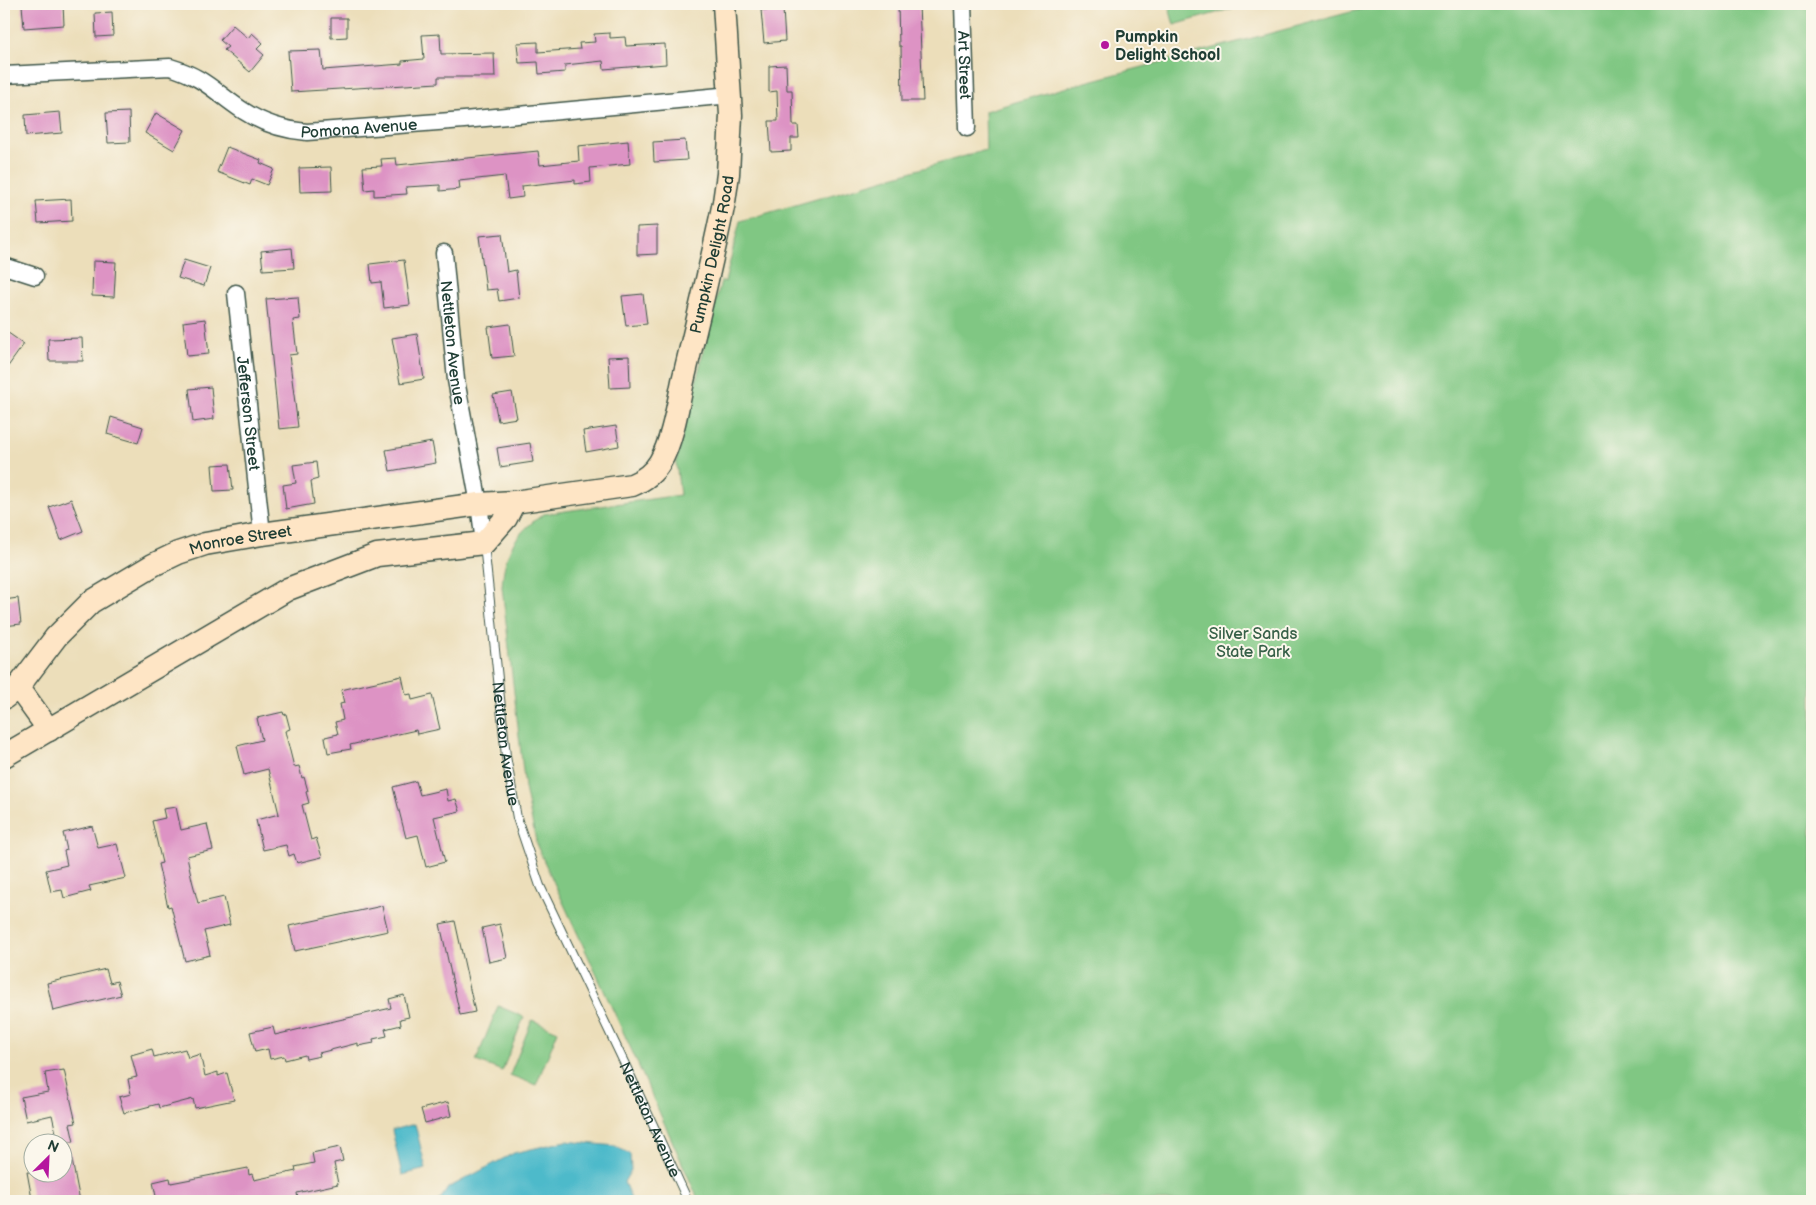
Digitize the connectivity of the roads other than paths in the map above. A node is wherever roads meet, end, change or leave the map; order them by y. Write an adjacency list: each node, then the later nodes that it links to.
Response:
1 (724, 4): 4 (street, Pumpkin Delight Road)
2 (963, 4): 5 (street, Art Street)
3 (4, 76): 4 (street, Pomona Avenue)
4 (731, 95): 10 (street, Pumpkin Delight Road)
5 (967, 128)
6 (444, 253): 12 (street, Nettleton Avenue)
7 (4, 266): 8 (street)
8 (35, 276)
9 (236, 293): 13 (street, Jefferson Street)
10 (632, 485): 11 (street, Monroe Street)
11 (514, 502): 12 (street, Monroe Street); 14 (street)
12 (479, 504): 13 (street, Monroe Street); 14 (street, Nettleton Avenue)
13 (262, 534): 15 (street, Monroe Street)
14 (484, 543): 16 (street); 18 (lane, Nettleton Avenue)
15 (11, 692): 16 (street, Monroe Street)
16 (49, 730): 17 (street)
17 (4, 756)
18 (688, 1201)

